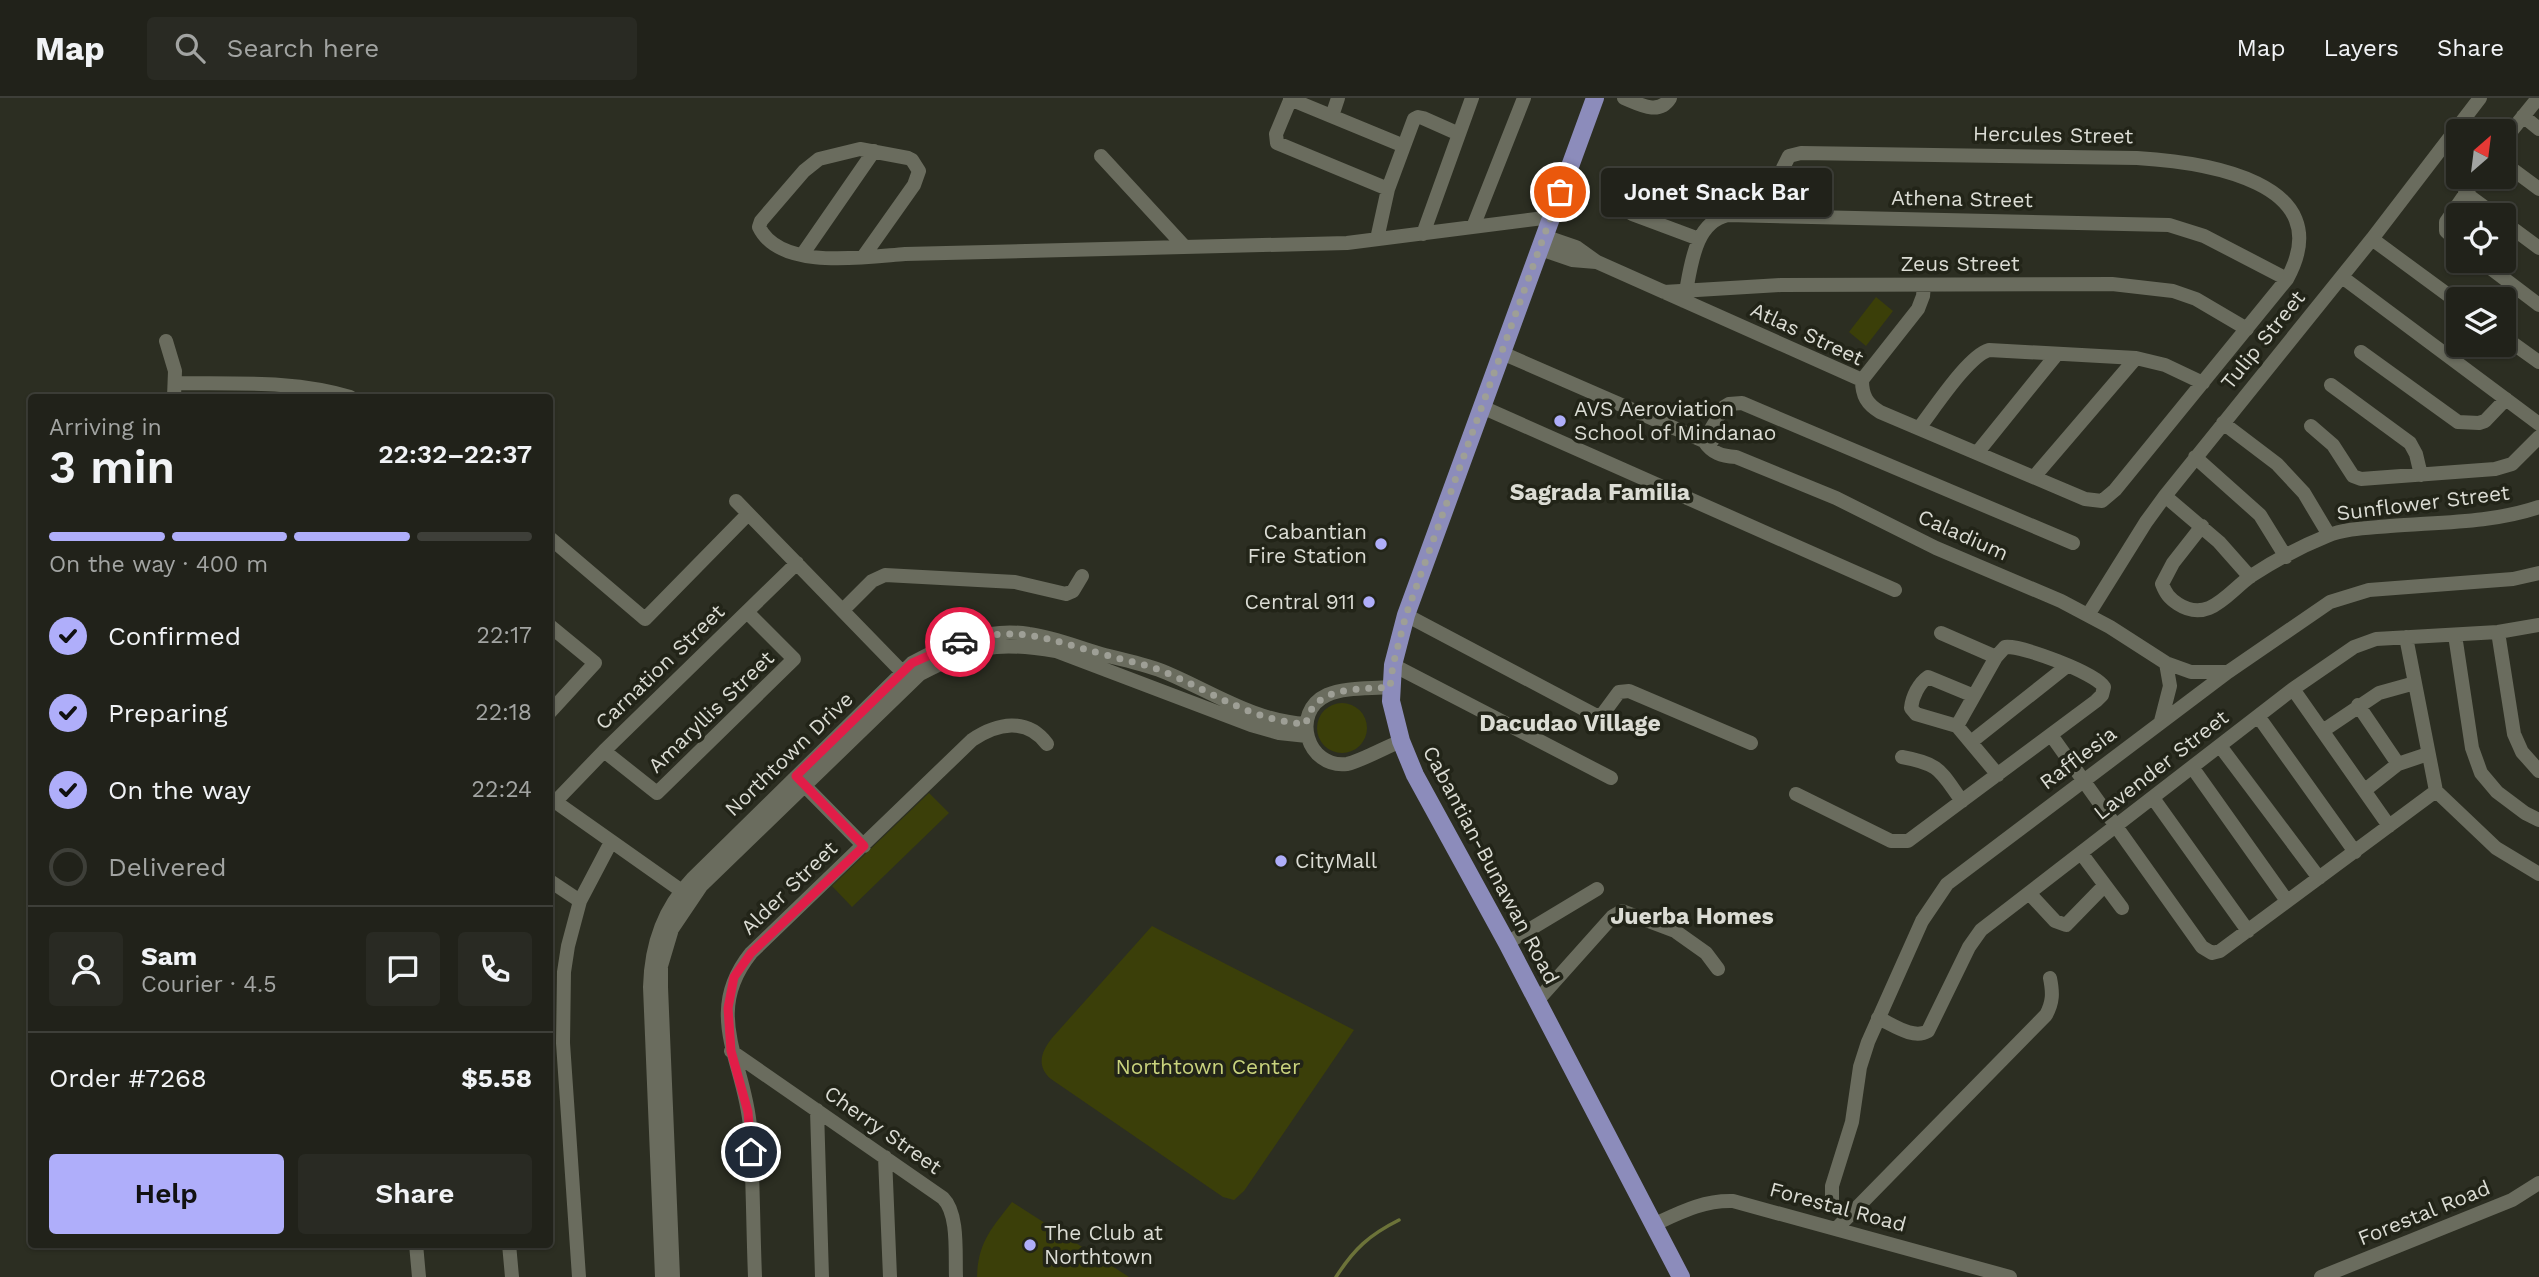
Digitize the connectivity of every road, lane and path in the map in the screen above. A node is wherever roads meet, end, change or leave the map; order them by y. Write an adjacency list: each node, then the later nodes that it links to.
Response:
1 (1338, 98): 10 (street)
2 (1472, 98): 14 (street)
3 (1524, 98): 28 (street)
4 (1595, 98): 27 (main road, Cabantian-Bunawan Road)
5 (1624, 98): 6 (street)
6 (1670, 98)
7 (2480, 98): 33 (street, Tulip Street)
8 (2538, 98): 11 (street)
9 (1290, 99): 10 (street); 19 (street)
10 (1332, 116): 15 (street)
11 (2523, 116): 12 (street); 13 (street)
12 (2516, 125)
13 (2539, 129)
14 (1459, 134): 15 (street); 30 (street)
15 (1404, 146): 19 (street)
16 (874, 151): 37 (street); 37 (street); 38 (street)
17 (1101, 156): 35 (street)
18 (2516, 172): 21 (street)
19 (1388, 189): 31 (street)
20 (2468, 189): 22 (street)
21 (2539, 189)
22 (2465, 193): 23 (street); 24 (street)
23 (2459, 203)
24 (2479, 203)
25 (1632, 214): 32 (street)
26 (1781, 216): 32 (street, Athena Street); 41 (street, Athena Street); 41 (street, Hercules Street)
27 (1551, 217): 28 (street); 34 (main road, Cabantian-Bunawan Road)
28 (1473, 227): 30 (street)
29 (2516, 231): 36 (street)
30 (1423, 233): 31 (street)
31 (1377, 239): 35 (street)
32 (1699, 239): 44 (street)
33 (2372, 239): 40 (street, Tulip Street); 43 (street)
34 (1542, 243): 44 (street, Zeus Street); 50 (main road, Cabantian-Bunawan Road)
35 (1183, 245): 38 (street)
36 (2539, 248)
37 (802, 255): 38 (street)
38 (863, 257)
39 (2497, 273): 45 (street)
40 (2342, 277): 59 (street); 61 (street, Tulip Street)
41 (2287, 279): 46 (street)
42 (1924, 285): 44 (street, Zeus Street); 46 (street, Zeus Street); 54 (street)
43 (2446, 293)
44 (1685, 296): 54 (street, Atlas Street)
45 (2539, 305)
46 (2248, 329): 55 (street)
47 (166, 341): 57 (street)
48 (2516, 346): 53 (street)
49 (2361, 352): 59 (street)
50 (1502, 353): 60 (main road, Cabantian-Bunawan Road); 66 (street, Caladium)
51 (2057, 354): 52 (street); 64 (street); 67 (street)
52 (2136, 358): 55 (street); 70 (street)
53 (2539, 362)
54 (1862, 380): 64 (street, Atlas Street)
55 (2203, 383): 70 (street, Atlas Street)
56 (2330, 385): 69 (street)
57 (175, 390): 58 (street)
58 (339, 394)
59 (2506, 400): 62 (street)
60 (1482, 407): 84 (street); 87 (main road, Cabantian-Bunawan Road)
61 (2223, 423): 68 (street, Tulip Street); 76 (street)
62 (2539, 424)
63 (2311, 426): 69 (street)
64 (1919, 428): 67 (street, Atlas Street)
65 (2539, 437): 69 (street)
66 (1704, 441): 78 (street); 88 (street, Caladium)
67 (1977, 453): 70 (street, Atlas Street)
68 (2195, 457): 71 (street, Tulip Street); 79 (street)
69 (2421, 475)
70 (2034, 478)
71 (2165, 495): 75 (street); 88 (street, Tulip Street)
72 (736, 501): 74 (street)
73 (2539, 507): 76 (street, Sunflower Street)
74 (748, 514): 77 (street); 80 (street)
75 (2202, 526): 83 (street); 83 (street, Sunflower Street)
76 (2329, 535): 79 (street, Sunflower Street)
77 (553, 541)
78 (2073, 543)
79 (2286, 557): 83 (street, Sunflower Street)
80 (797, 563): 85 (street); 86 (street, Carnation Street)
81 (2539, 573): 99 (street, Rafflesia)
82 (1082, 576): 85 (street)
83 (2250, 577)
84 (1895, 590)
85 (843, 610): 100 (street)
86 (747, 612): 118 (street, Carnation Street); 118 (street, Amaryllis Street)
87 (1406, 615): 97 (main road, Cabantian-Bunawan Road); 114 (street)
88 (2088, 615): 96 (street, Caladium)
89 (2539, 625): 92 (street, Lavender Street)
90 (553, 628): 106 (street)
91 (1941, 632): 95 (street)
92 (2498, 632): 93 (street, Lavender Street); 123 (street)
93 (2455, 635): 94 (street, Lavender Street); 135 (street)
94 (2406, 637): 101 (street); 103 (street, Lavender Street)
95 (1996, 657): 98 (street); 104 (street)
96 (2166, 663): 99 (street, Caladium); 108 (street)
97 (1393, 665): 102 (main road, Cabantian-Bunawan Road); 125 (street)
98 (2067, 666): 112 (street); 115 (street)
99 (2228, 672): 108 (street, Rafflesia)
100 (907, 677): 110 (street, Northtown Drive); 127 (street, Northtown Drive)
101 (2416, 683): 105 (street); 119 (street)
102 (1390, 687): 110 (street); 113 (main road, Cabantian-Bunawan Road)
103 (2293, 689): 107 (street, Lavender Street); 111 (street)
104 (1974, 696): 109 (street); 109 (street)
105 (2358, 705): 111 (street); 121 (street)
106 (553, 709)
107 (2258, 716): 117 (street, Lavender Street); 140 (street)
108 (2161, 721): 126 (street, Rafflesia)
109 (1957, 726): 115 (street)
110 (1306, 730): 113 (street)
111 (2323, 730): 128 (street)
112 (2051, 735): 124 (street); 126 (street)
113 (1401, 741): 153 (main road, Cabantian-Bunawan Road)
114 (1751, 743)
115 (1971, 743): 124 (street)
116 (1047, 744): 139 (street, Alder Street)
117 (2220, 746): 122 (street, Lavender Street); 143 (street)
118 (604, 751): 132 (street, Carnation Street)
119 (2428, 754): 121 (street); 129 (street)
120 (1902, 757): 133 (street)
121 (2398, 764): 128 (street)
122 (2192, 767): 131 (street, Lavender Street); 150 (street)
123 (2539, 771)
124 (1998, 775): 133 (street)
125 (1611, 778)
126 (2083, 780): 136 (street); 157 (street, Rafflesia)
127 (800, 781): 139 (street); 148 (street, Northtown Drive)
128 (2365, 790): 137 (street)
129 (2436, 791): 137 (street); 142 (street)
130 (1796, 794): 133 (street)
131 (2153, 798): 136 (street, Lavender Street); 152 (street)
132 (553, 800)
133 (1962, 801)
134 (553, 802): 138 (street)
135 (2539, 820)
136 (2116, 826): 141 (street, Lavender Street); 152 (street)
137 (2389, 826): 140 (street)
138 (611, 842): 148 (street); 149 (street)
139 (864, 846): 158 (street, Alder Street)
140 (2354, 852): 143 (street)
141 (2081, 853): 145 (street); 147 (street, Lavender Street)
142 (2539, 874)
143 (2319, 878): 150 (street)
144 (553, 883): 149 (street)
145 (2105, 885): 147 (street); 151 (street)
146 (1597, 889): 153 (street)
147 (2029, 893): 157 (street, Lavender Street)
148 (686, 895): 171 (street, Northtown Drive); 172 (street, Northtown Drive)
149 (580, 901): 170 (street)
150 (2287, 901): 152 (street)
151 (2122, 908)
152 (2248, 931)
153 (1507, 943): 156 (main road, Cabantian-Bunawan Road)
154 (1717, 968): 156 (street)
155 (2050, 978): 164 (street)
156 (1537, 1001): 165 (main road, Cabantian-Bunawan Road)
157 (1878, 1018): 164 (street, Rafflesia)
158 (731, 1051): 159 (street, Cherry Street); 160 (street, Alder Street)
159 (768, 1076): 160 (street); 161 (street, Cherry Street)
160 (745, 1097): 173 (street, Alder Street)
161 (817, 1111): 162 (street, Cherry Street); 174 (street)
162 (885, 1157): 175 (street); 176 (street, Cherry Street)
163 (2539, 1183): 179 (street, Forestal Road)
164 (1826, 1215): 165 (street, Forestal Road); 178 (street, Forestal Road)
165 (1655, 1224): 177 (main road, Cabantian-Bunawan Road)
166 (416, 1248): 168 (street)
167 (509, 1248): 169 (street)
168 (419, 1277)
169 (512, 1277)
170 (579, 1277)
171 (662, 1277)
172 (673, 1277)
173 (755, 1277)
174 (822, 1277)
175 (890, 1277)
176 (956, 1277)
177 (1681, 1277)
178 (2010, 1277)
179 (2321, 1277)

